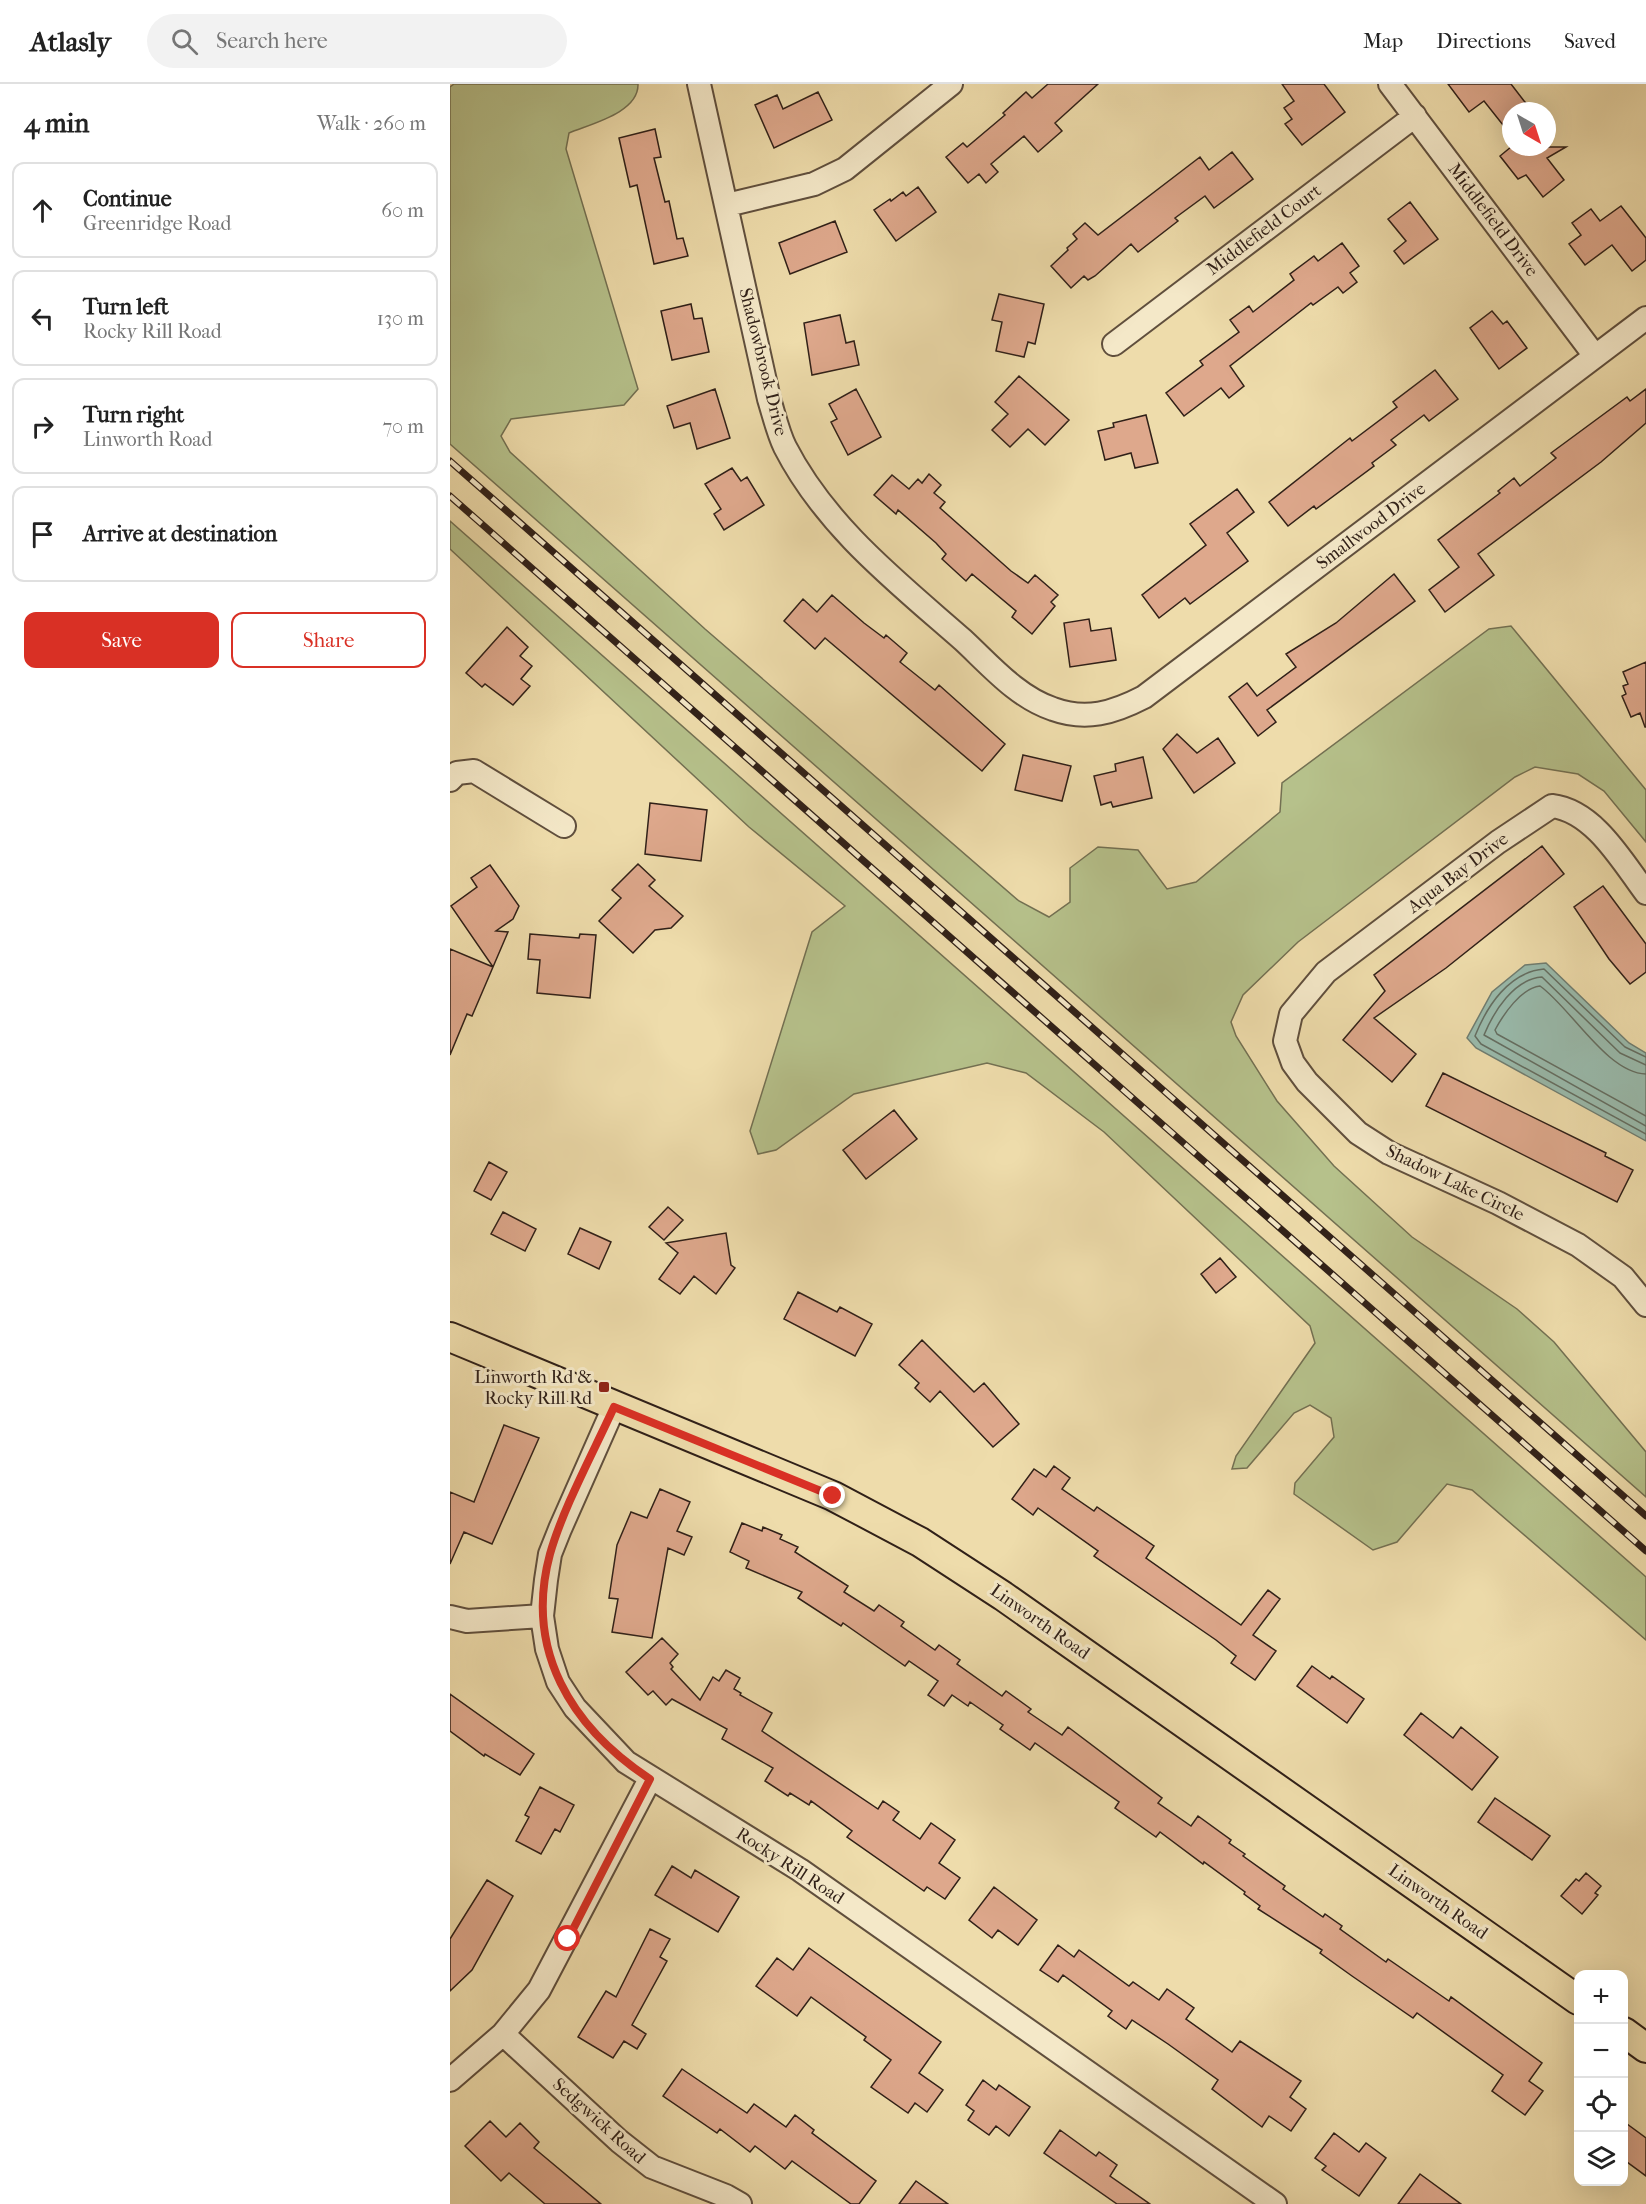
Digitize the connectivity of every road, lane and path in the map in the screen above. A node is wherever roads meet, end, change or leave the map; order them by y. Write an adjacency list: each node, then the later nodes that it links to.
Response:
1 (699, 84): 5 (street, Shadowbrook Drive)
2 (951, 84): 5 (street)
3 (1390, 84): 4 (street, Middlefield Drive)
4 (1414, 116): 7 (street, Middlefield Court); 8 (street, Middlefield Drive)
5 (727, 205): 9 (street, Shadowbrook Drive)
6 (1646, 318): 8 (street, Smallwood Drive)
7 (1114, 344)
8 (1595, 356): 9 (street, Smallwood Drive)
9 (1088, 716)
10 (454, 776): 11 (street)
11 (564, 826)
12 (1646, 892): 13 (street, Aqua Bay Drive)
13 (1285, 1041): 14 (street, Shadow Lake Circle)
14 (1646, 1305)
15 (450, 1337): 16 (main road, Linworth Road)
16 (614, 1407): 17 (street, Rocky Rill Road); 20 (main road, Linworth Road)
17 (542, 1616): 18 (street); 19 (street, Rocky Rill Road)
18 (450, 1617)
19 (650, 1779): 21 (street); 26 (street, Rocky Rill Road)
20 (1574, 1997)
21 (503, 2034): 24 (street); 25 (street, Sedgwick Road)
22 (1628, 2035): 23 (main road)
23 (1646, 2048)
24 (450, 2080)
25 (740, 2204)
26 (1275, 2204)

